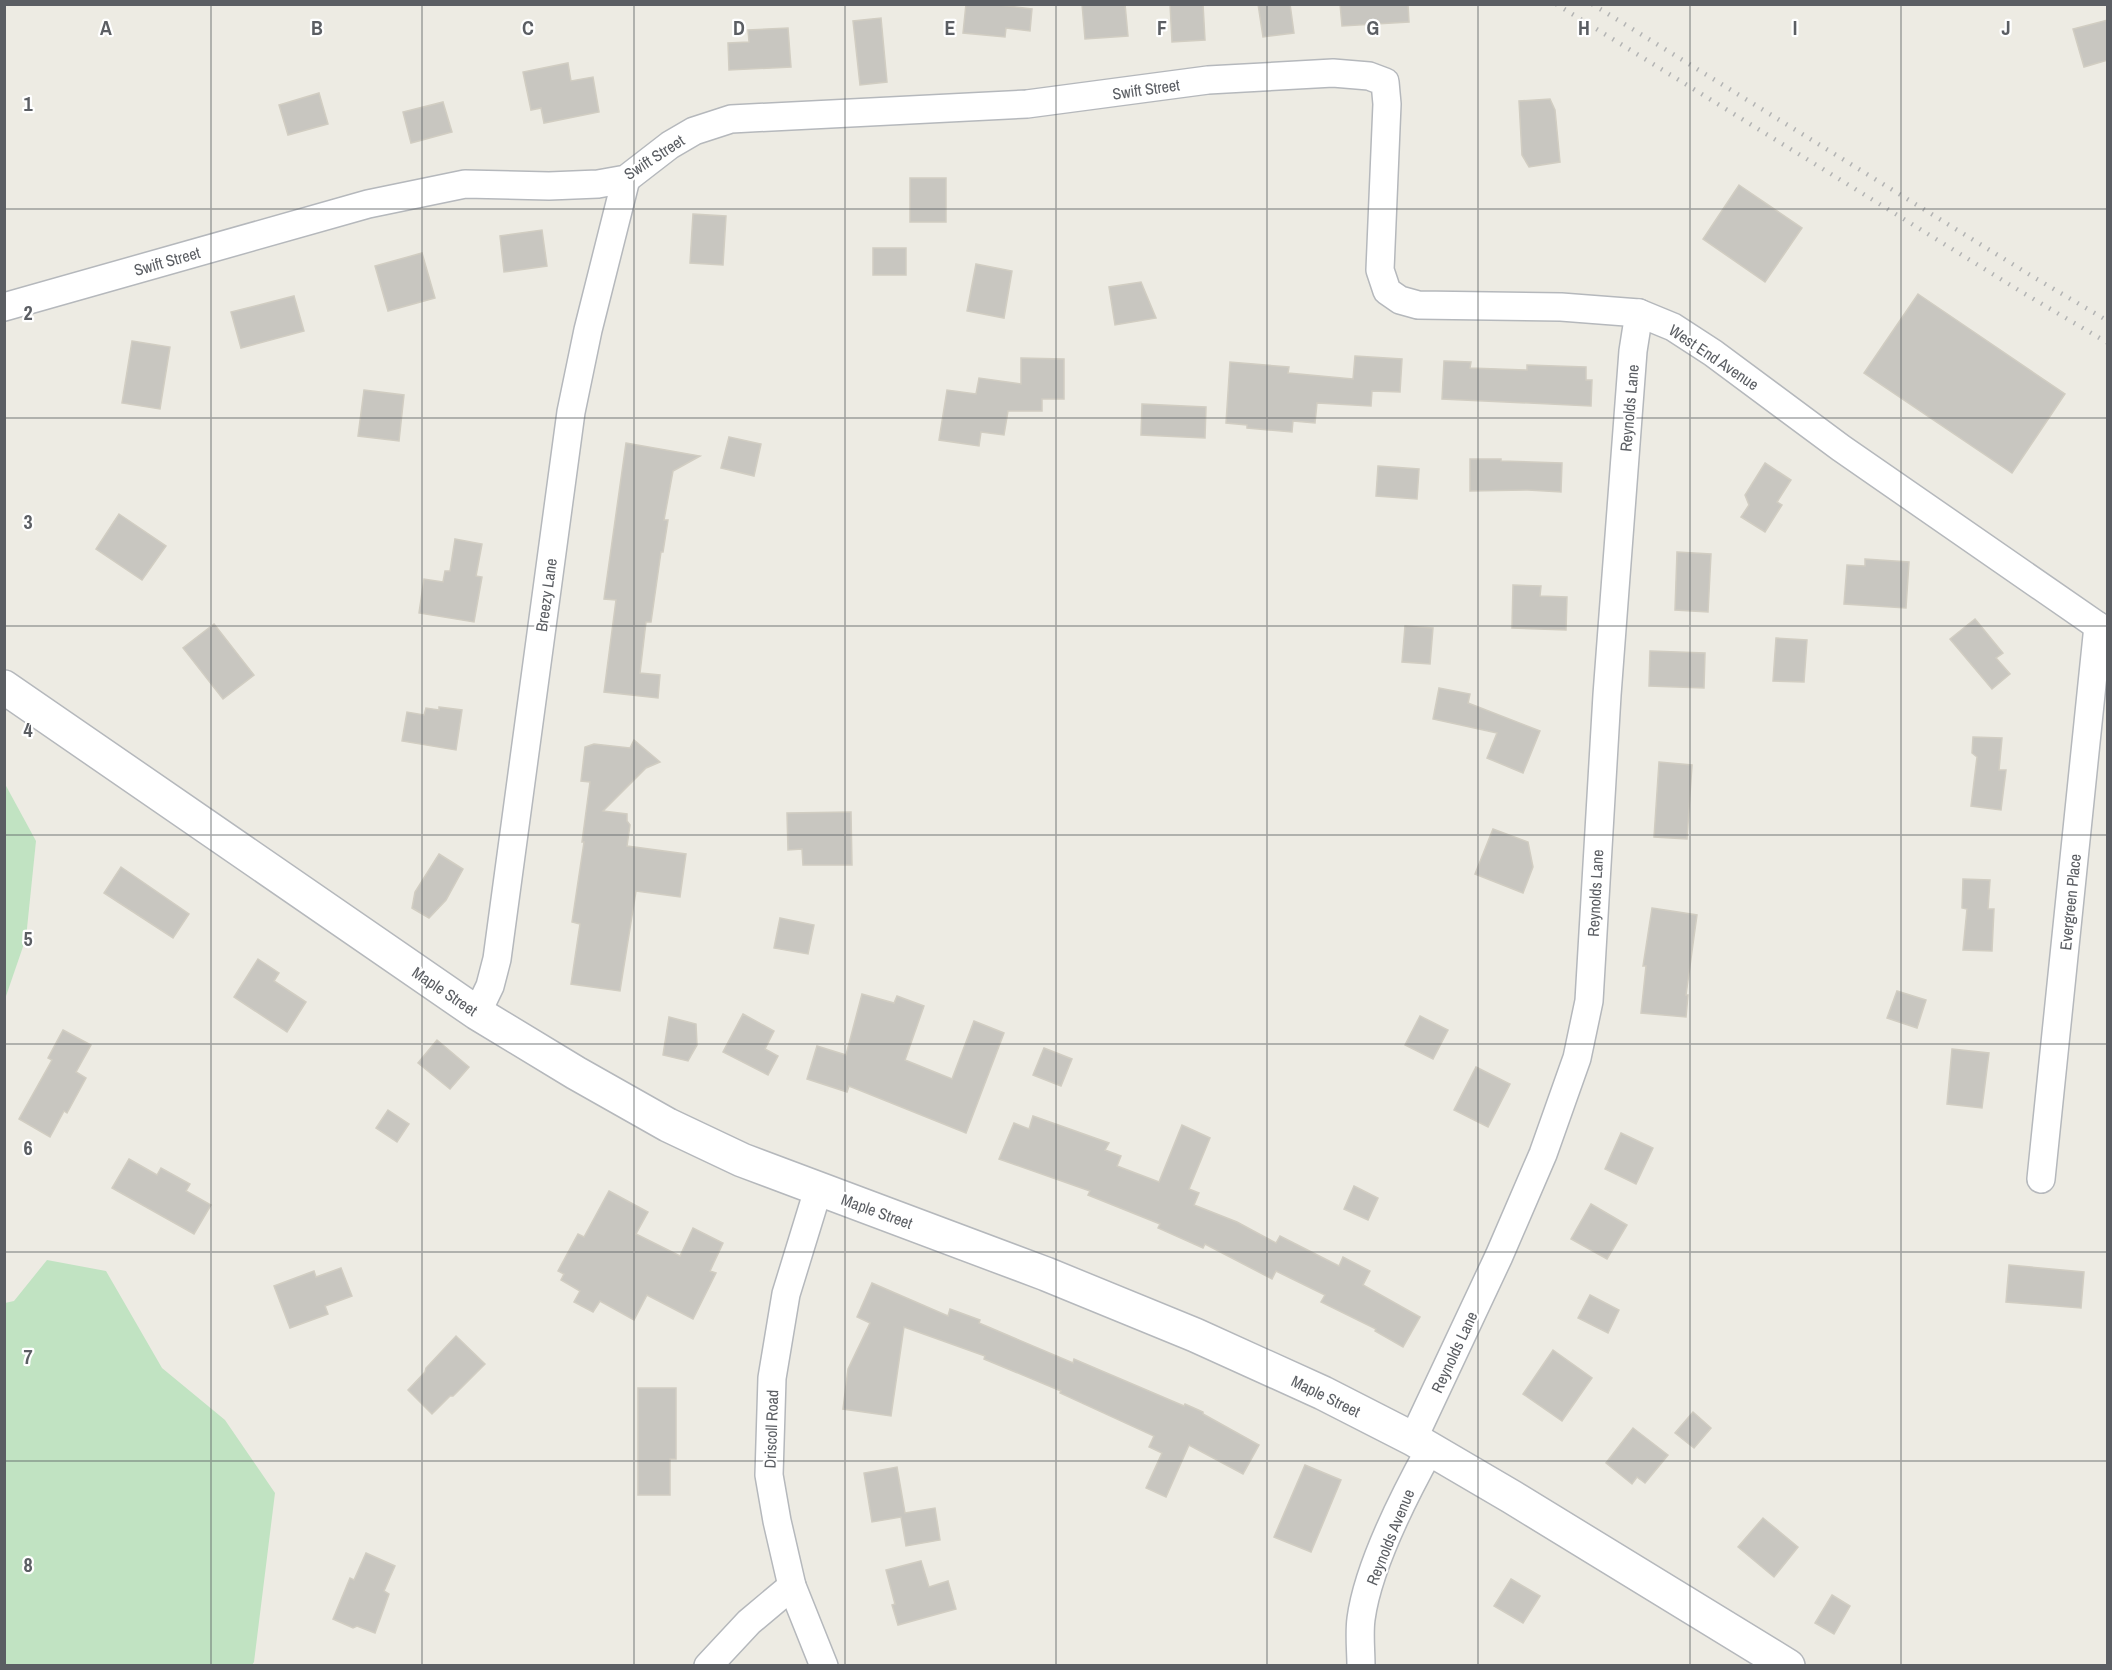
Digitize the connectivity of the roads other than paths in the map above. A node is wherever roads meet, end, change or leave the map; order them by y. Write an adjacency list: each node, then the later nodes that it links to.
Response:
1 (1385, 82): 2 (street, Swift Street); 4 (street, West End Avenue)
2 (626, 179): 3 (street, Swift Street); 7 (street, Breezy Lane)
3 (4, 307)
4 (1639, 313): 5 (street, West End Avenue); 10 (street, Reynolds Lane)
5 (2103, 630): 8 (street, Evergreen Place)
6 (4, 687): 7 (street, Maple Street)
7 (477, 1013): 9 (street, Maple Street)
8 (2041, 1179)
9 (818, 1190): 10 (street, Maple Street); 11 (street, Driscoll Road)
10 (1422, 1444): 14 (street, Reynolds Avenue); 15 (street, Maple Street)
11 (792, 1586): 12 (street); 13 (street, Driscoll Road)
12 (708, 1665)
13 (824, 1665)
14 (1361, 1665)
15 (1788, 1665)

